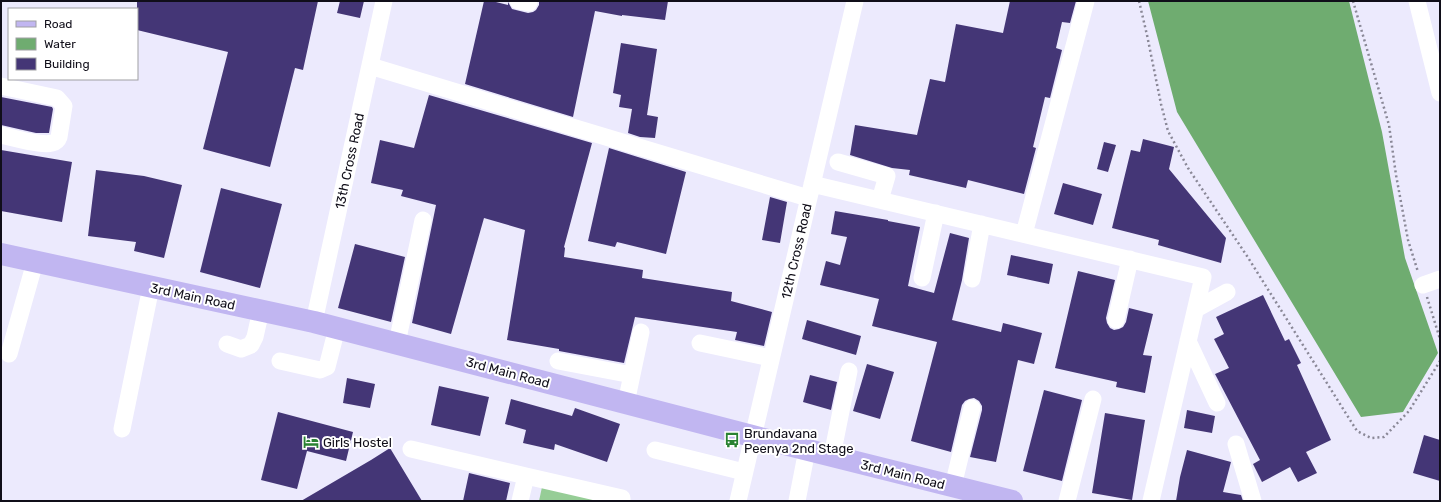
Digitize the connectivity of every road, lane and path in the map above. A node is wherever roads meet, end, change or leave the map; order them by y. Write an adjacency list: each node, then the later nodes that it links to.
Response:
1 (384, 1): 7 (street, 13th Cross Road)
2 (855, 1): 12 (street, 12th Cross Road)
3 (1086, 1): 17 (street)
4 (1139, 1): 41 (path)
5 (1353, 1): 24 (path)
6 (1417, 1): 9 (street)
7 (370, 66): 12 (street); 30 (street, 13th Cross Road)
8 (1, 86): 10 (street)
9 (1440, 93)
10 (1, 135)
11 (838, 162): 13 (street)
12 (810, 191): 13 (street); 39 (street, 12th Cross Road)
13 (880, 200): 14 (street)
14 (936, 213): 16 (street); 21 (street)
15 (423, 220): 35 (street)
16 (982, 224): 17 (street); 23 (street)
17 (1024, 234): 19 (street)
18 (1, 254): 20 (main road, 3rd Main Road)
19 (1130, 259): 27 (street); 29 (street)
20 (35, 262): 25 (main road, 3rd Main Road); 38 (street)
21 (922, 278)
22 (1440, 278): 24 (street)
23 (972, 279)
24 (1423, 285): 33 (path)
25 (151, 287): 28 (main road, 3rd Main Road); 49 (street)
26 (1227, 292): 27 (street)
27 (1196, 309): 34 (street)
28 (261, 310): 30 (main road, 3rd Main Road); 37 (street)
29 (1116, 320)
30 (314, 322): 31 (main road, 3rd Main Road)
31 (337, 328): 35 (main road, 3rd Main Road); 42 (street)
32 (641, 332): 44 (street)
33 (1440, 339)
34 (1188, 341): 47 (street); 65 (street)
35 (397, 343): 46 (main road, 3rd Main Road)
36 (700, 343): 39 (street)
37 (227, 344)
38 (10, 354)
39 (771, 358): 50 (street, 12th Cross Road)
40 (558, 361): 44 (street)
41 (1440, 361)
42 (280, 362)
43 (849, 371): 55 (street)
44 (632, 376): 46 (street)
45 (1093, 399): 64 (street)
46 (626, 403): 50 (main road, 3rd Main Road)
47 (1217, 403)
48 (972, 408): 58 (street)
49 (122, 429)
50 (752, 436): 54 (main road, 3rd Main Road); 56 (street, 12th Cross Road)
51 (1236, 444): 66 (street)
52 (411, 449): 57 (street)
53 (655, 450): 56 (street)
54 (807, 450): 55 (main road, 3rd Main Road); 62 (street)
55 (832, 456): 58 (main road, 3rd Main Road)
56 (744, 472): 61 (street, 12th Cross Road)
57 (526, 476): 59 (street); 60 (street)
58 (953, 486): 63 (main road, 3rd Main Road)
59 (520, 501)
60 (622, 501)
61 (738, 501)
62 (797, 501)
63 (1009, 501)
64 (1067, 501)
65 (1151, 501)
66 (1254, 501)

